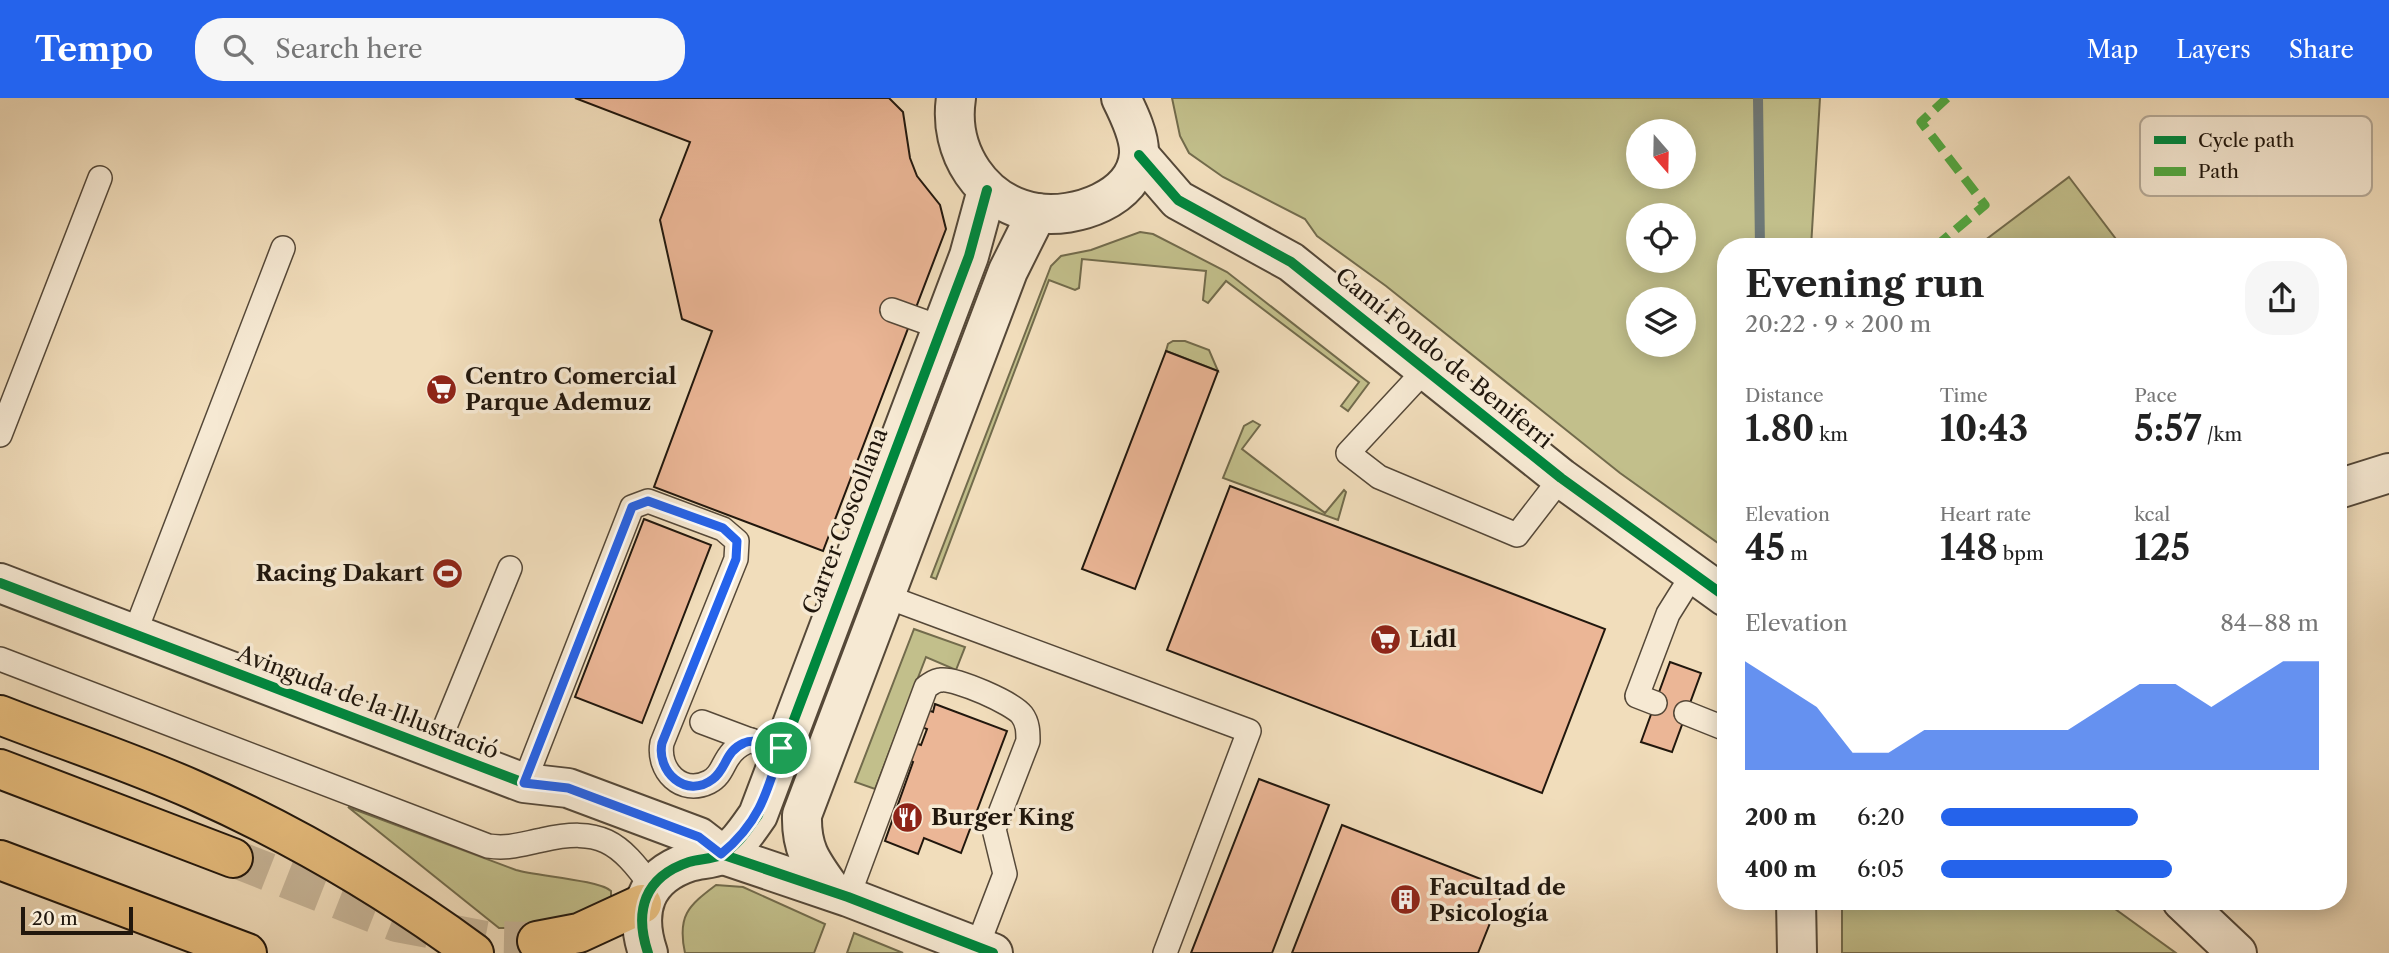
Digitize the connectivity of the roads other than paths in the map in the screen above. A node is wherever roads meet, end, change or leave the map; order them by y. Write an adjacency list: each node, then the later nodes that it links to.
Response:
1 (956, 98): 5 (street)
2 (1121, 98): 3 (street)
3 (1139, 155): 6 (street); 7 (street, Camí Fondo de Beniferri)
4 (100, 178): 13 (lane)
5 (987, 190): 8 (street); 11 (street, Carrer Coscollana)
6 (1117, 194): 7 (street, Camí Fondo de Beniferri); 8 (street)
7 (1178, 201): 12 (street, Camí Fondo de Beniferri)
8 (1037, 213): 21 (street)
9 (283, 248): 22 (lane)
10 (892, 310): 11 (lane)
11 (942, 328): 29 (street, Carrer Coscollana)
12 (1424, 370): 15 (street, Camí Fondo de Beniferri); 15 (lane)
13 (0, 435)
14 (2389, 473): 16 (street)
15 (1561, 478): 18 (street, Camí Fondo de Beniferri)
16 (2347, 486)
17 (510, 568): 30 (lane)
18 (1693, 573): 20 (street, Camí Fondo de Beniferri); 24 (lane)
19 (0, 583): 22 (street, Avinguda de la Il·lustració)
20 (1717, 590)
21 (885, 596): 36 (street); 45 (lane)
22 (134, 635): 30 (street, Avinguda de la Il·lustració)
23 (0, 659): 37 (lane)
24 (1656, 702)
25 (1686, 713): 28 (lane)
26 (0, 715): 43 (highway)
27 (702, 722): 29 (lane)
28 (1717, 725)
29 (766, 744): 32 (lane); 33 (street, Carrer Coscollana)
30 (435, 751): 32 (street, Avinguda de la Il·lustració)
31 (0, 769): 34 (highway)
32 (524, 783): 33 (street, Avinguda de la Il·lustració)
33 (721, 854): 36 (street, Avinguda de la Il·lustració); 37 (street)
34 (233, 858)
35 (0, 860): 42 (highway)
36 (840, 894): 41 (street, Avinguda de la Il·lustració); 41 (lane)
37 (647, 896): 40 (highway); 44 (street)
38 (1796, 910): 46 (street)
39 (2192, 910): 47 (street)
40 (537, 941)
41 (985, 950)
42 (247, 953)
43 (474, 953)
44 (648, 953)
45 (1165, 953)
46 (1797, 953)
47 (2237, 953)

